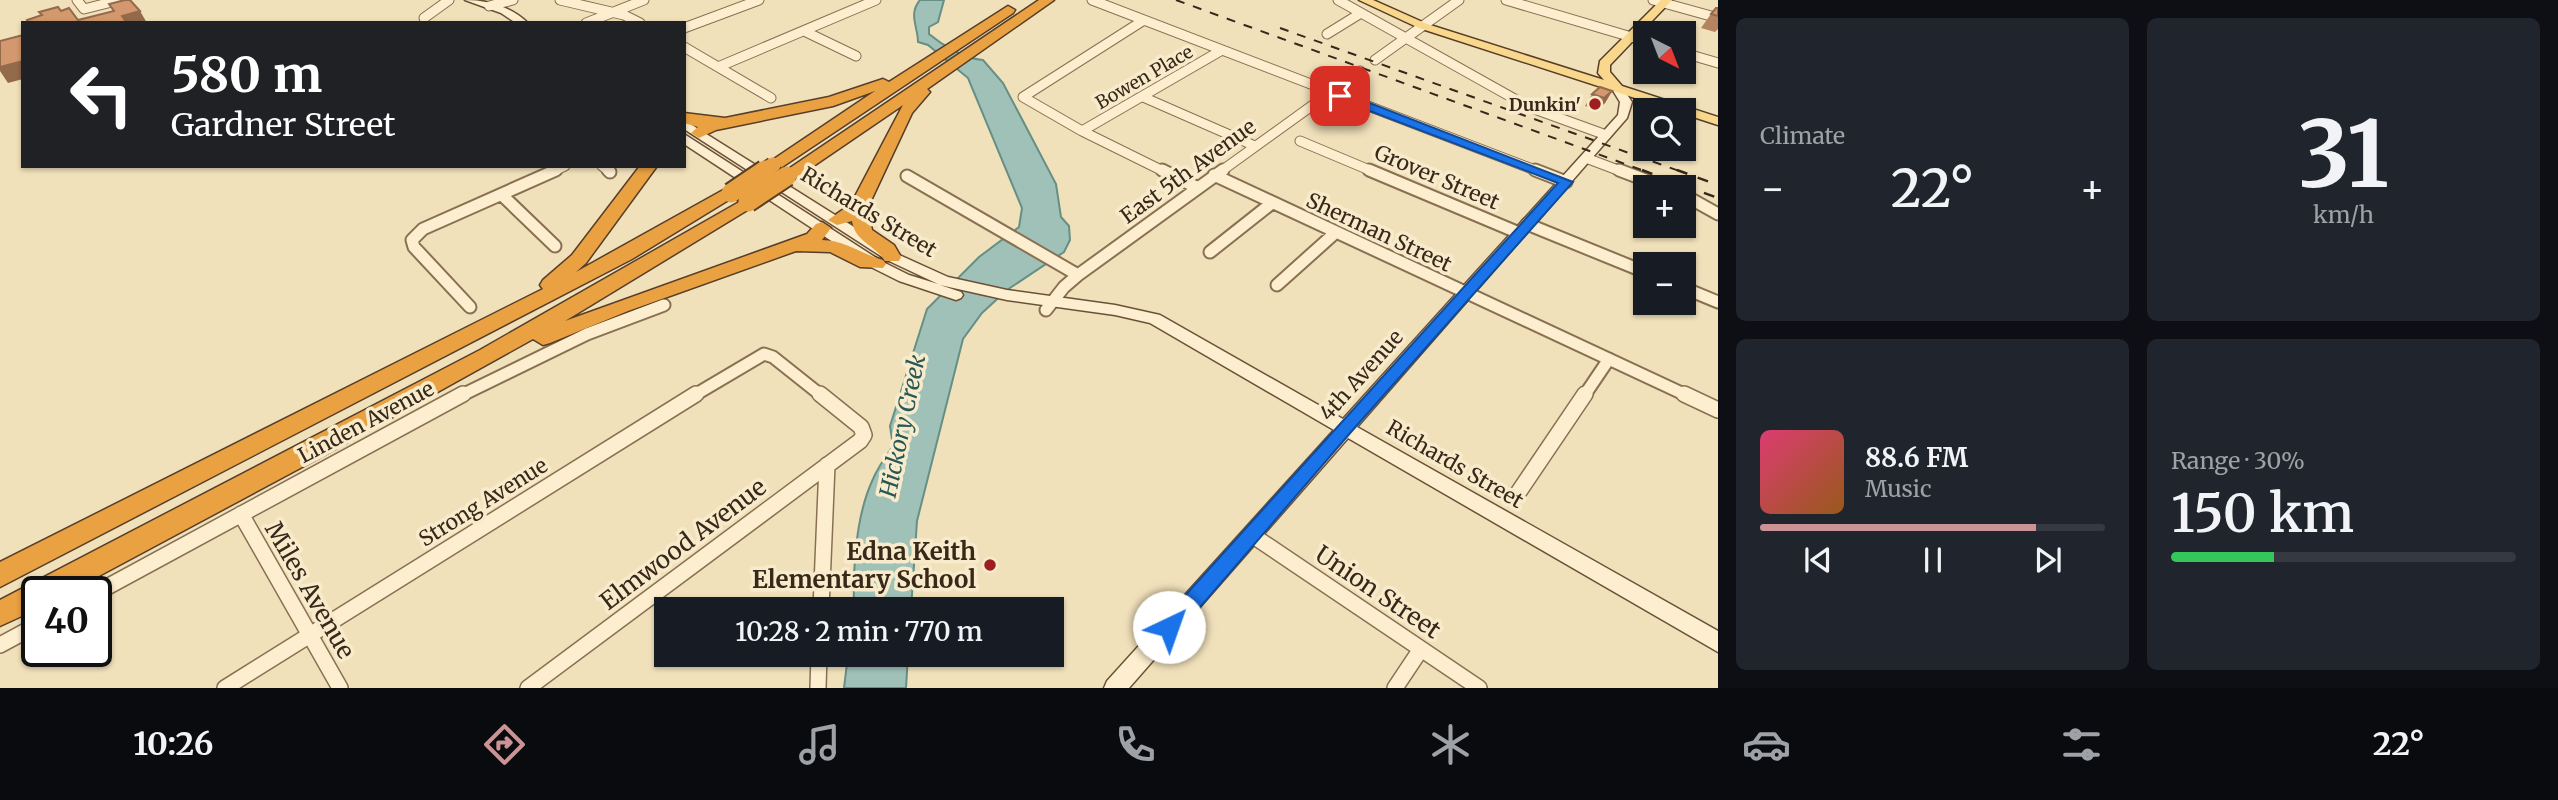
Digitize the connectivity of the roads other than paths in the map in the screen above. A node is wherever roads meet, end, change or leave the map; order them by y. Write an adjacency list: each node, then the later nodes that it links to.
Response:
1 (77, 0): 2 (street)
2 (120, 0)
3 (449, 0): 23 (street)
4 (470, 0): 20 (street)
5 (513, 0): 20 (street)
6 (560, 0): 21 (street)
7 (644, 0): 21 (street)
8 (759, 0): 31 (street)
9 (876, 0): 32 (street)
10 (1023, 0): 43 (highway)
11 (1048, 0): 46 (highway)
12 (1092, 0): 25 (street)
13 (1338, 0): 19 (street)
14 (1379, 0): 30 (main road)
15 (1458, 0): 30 (street)
16 (1506, 0): 18 (street)
17 (1661, 1): 24 (street); 34 (main road)
18 (1522, 2): 22 (street); 34 (street)
19 (1362, 6): 30 (main road); 33 (street); 35 (street)
20 (493, 8): 26 (street); 27 (street)
21 (613, 12): 28 (street); 29 (street)
22 (1509, 12)
23 (424, 18)
24 (1718, 18)
25 (1144, 20): 38 (street); 55 (street)
26 (509, 21)
27 (520, 21)
28 (591, 21)
29 (635, 21)
30 (1426, 24): 35 (street); 47 (main road)
31 (686, 27)
32 (804, 31): 39 (street); 44 (street)
33 (1327, 34)
34 (1630, 37): 36 (street); 47 (main road)
35 (1405, 38): 41 (street); 57 (street)
36 (1633, 38)
37 (686, 48): 44 (street)
38 (1222, 50): 48 (street); 49 (street, Bowen Place)
39 (856, 56)
40 (1696, 57): 42 (street)
41 (1375, 60)
42 (1718, 63)
43 (923, 65): 53 (highway); 64 (highway)
44 (718, 67): 50 (street)
45 (1360, 71): 48 (street, East 5th Avenue)
46 (937, 76): 64 (highway); 75 (highway)
47 (1615, 85): 51 (main road); 54 (main road); 57 (street, 4th Avenue)
48 (1331, 92): 59 (street, East 5th Avenue); 69 (street)
49 (1143, 97): 55 (street, Bowen Place); 59 (street)
50 (771, 98)
51 (1718, 115)
52 (686, 118): 53 (highway)
53 (729, 121): 56 (highway)
54 (1718, 121)
55 (1082, 131): 70 (street)
56 (688, 135): 77 (street, Richards Street)
57 (1606, 135): 60 (street, 4th Avenue)
58 (1300, 141): 78 (street, Grover Street)
59 (1255, 146): 66 (street, East 5th Avenue)
60 (1586, 158): 67 (street); 69 (street, 4th Avenue)
61 (537, 168): 65 (street)
62 (561, 168): 65 (street)
63 (647, 168): 93 (highway)
64 (780, 171): 72 (highway, bridge)
65 (545, 175): 71 (street)
66 (1214, 175): 70 (street, East 5th Avenue); 74 (street, Sherman Street)
67 (1633, 175)
68 (907, 176): 85 (street)
69 (1566, 182): 78 (street, 4th Avenue)
70 (1196, 187): 85 (street, East 5th Avenue)
71 (502, 195): 80 (street); 92 (street)
72 (740, 198): 93 (highway); 96 (highway)
73 (1696, 202): 76 (street)
74 (1272, 203): 79 (street, Sherman Street); 82 (street)
75 (859, 207): 77 (highway); 83 (highway)
76 (1718, 214)
77 (829, 224): 81 (highway); 83 (street, Richards Street)
78 (1523, 228): 84 (street, Grover Street); 87 (street, 4th Avenue)
79 (1335, 233): 86 (street); 87 (street, Sherman Street)
80 (555, 246)
81 (778, 248): 83 (highway); 96 (highway)
82 (1210, 252)
83 (884, 260): 91 (street, Richards Street)
84 (1633, 268)
85 (1078, 275): 91 (street, East 5th Avenue)
86 (1277, 285)
87 (1465, 293): 95 (street, Sherman Street); 98 (street, 4th Avenue)
88 (1696, 293): 89 (street)
89 (1718, 302)
90 (664, 305): 101 (street, Linden Avenue)
91 (1049, 306): 98 (street, Richards Street)
92 (470, 307)
93 (468, 336): 103 (highway)
94 (764, 354): 99 (street, Elmwood Avenue); 110 (street, Strong Avenue)
95 (1609, 359): 97 (street, Sherman Street); 100 (street)
96 (454, 376): 104 (highway)
97 (1718, 410)
98 (1345, 427): 102 (street, 4th Avenue); 111 (street, Richards Street)
99 (827, 466): 106 (street); 117 (street, Elmwood Avenue)
100 (1518, 493)
101 (241, 514): 105 (street, Linden Avenue); 110 (street, Miles Avenue)
102 (1252, 535): 113 (street, Union Street); 119 (street, 4th Avenue)
103 (0, 575)
104 (73, 576)
105 (112, 584)
106 (822, 597)
107 (21, 603): 108 (highway)
108 (0, 614)
109 (21, 634): 112 (street)
110 (310, 635): 115 (street, Strong Avenue); 116 (street, Miles Avenue)
111 (1718, 642)
112 (0, 645)
113 (1421, 649): 120 (street); 121 (street, Union Street)
114 (819, 667): 118 (street)
115 (225, 688)
116 (340, 688)
117 (528, 688)
118 (818, 688)
119 (1115, 688)
120 (1395, 688)
121 (1479, 688)

